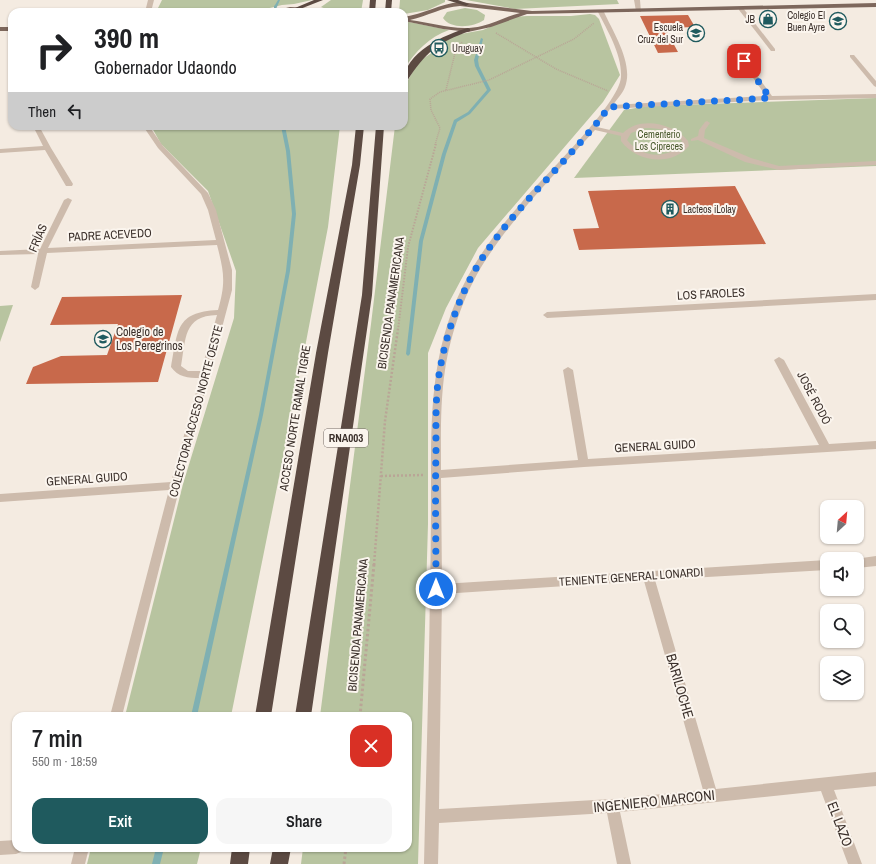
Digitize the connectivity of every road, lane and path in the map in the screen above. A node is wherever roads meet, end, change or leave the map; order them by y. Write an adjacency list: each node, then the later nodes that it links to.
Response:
1 (320, 0): 7 (highway)
2 (450, 0): 4 (highway)
3 (637, 0): 10 (street)
4 (466, 4): 6 (main road); 9 (main road)
5 (875, 5): 8 (main road)
6 (480, 6): 13 (main road); 16 (main road)
7 (298, 8)
8 (741, 9): 10 (main road); 20 (street)
9 (434, 11): 14 (main road); 17 (main road)
10 (639, 11): 12 (main road)
11 (590, 12): 12 (main road); 13 (main road); 22 (path, BICISENDA PANAMERICANA)
12 (601, 12): 27 (street)
13 (532, 13): 16 (main road)
14 (408, 19)
15 (408, 21): 17 (main road)
16 (492, 24): 18 (main road)
17 (441, 26): 19 (main road)
18 (482, 28): 19 (main road); 22 (path)
19 (472, 30): 24 (highway); 26 (path)
20 (773, 50)
21 (852, 56): 25 (street)
22 (536, 57): 26 (path, BICISENDA PANAMERICANA); 27 (path)
23 (744, 61): 29 (street)
24 (408, 73)
25 (876, 85)
26 (446, 90): 63 (path, BICISENDA PANAMERICANA)
27 (617, 95): 30 (street)
28 (876, 96): 29 (street)
29 (770, 98): 30 (street)
30 (609, 107): 32 (street)
31 (707, 123): 40 (street)
32 (593, 128): 39 (street); 62 (street)
33 (38, 130): 42 (street)
34 (149, 130): 49 (street, COLECTORA ACCESO NORTE OESTE)
35 (355, 130): 46 (highway)
36 (360, 130): 46 (highway, ACCESO NORTE RAMAL TIGRE / RNA003)
37 (380, 130): 44 (highway, RNA003)
38 (386, 130): 44 (highway)
39 (624, 135): 41 (street); 41 (street)
40 (699, 138): 41 (street); 45 (street)
41 (685, 141)
42 (47, 148): 43 (street); 47 (street)
43 (0, 151)
44 (378, 158): 73 (highway, RNA003)
45 (876, 163)
46 (356, 165): 72 (highway, ACCESO NORTE RAMAL TIGRE / RNA003)
47 (69, 184)
48 (68, 200): 50 (street, FRÍAS)
49 (221, 242): 50 (street, PADRE ACEVEDO); 54 (street, COLECTORA ACCESO NORTE OESTE)
50 (43, 251): 51 (street, PADRE ACEVEDO); 52 (street, FRÍAS)
51 (0, 253)
52 (35, 287)
53 (876, 297): 55 (street, LOS FAROLES)
54 (222, 312): 58 (street, COLECTORA ACCESO NORTE OESTE); 58 (street)
55 (547, 315)
56 (779, 360): 60 (street, JOSÉ RODÓ)
57 (568, 370): 61 (street)
58 (206, 374): 64 (street, COLECTORA ACCESO NORTE OESTE)
59 (876, 445): 60 (street, GENERAL GUIDO)
60 (826, 449): 61 (street, GENERAL GUIDO)
61 (584, 463): 62 (street, GENERAL GUIDO)
62 (436, 474): 63 (path); 70 (street)
63 (381, 476): 74 (path, BICISENDA PANAMERICANA)
64 (175, 486): 65 (street, GENERAL GUIDO); 71 (street, COLECTORA ACCESO NORTE OESTE)
65 (0, 498)
66 (876, 562): 67 (street)
67 (864, 563)
68 (820, 565): 69 (street, TENIENTE GENERAL LONARDI)
69 (648, 576): 70 (street, TENIENTE GENERAL LONARDI); 77 (street, BARILOCHE)
70 (436, 589): 79 (street)
71 (117, 712)
72 (264, 712)
73 (304, 712)
74 (360, 712)
75 (876, 779): 76 (street, INGENIERO MARCONI)
76 (825, 784): 77 (street, INGENIERO MARCONI); 92 (street, EL LAZO)
77 (711, 795): 78 (street, INGENIERO MARCONI)
78 (612, 806): 79 (street, INGENIERO MARCONI); 91 (street)
79 (431, 816): 90 (street)
80 (12, 847): 81 (street)
81 (0, 848)
82 (81, 852): 86 (street)
83 (240, 852): 87 (highway)
84 (281, 852): 88 (highway)
85 (346, 852): 89 (path)
86 (78, 864)
87 (238, 864)
88 (279, 864)
89 (344, 864)
90 (431, 864)
91 (624, 864)
92 (855, 864)

